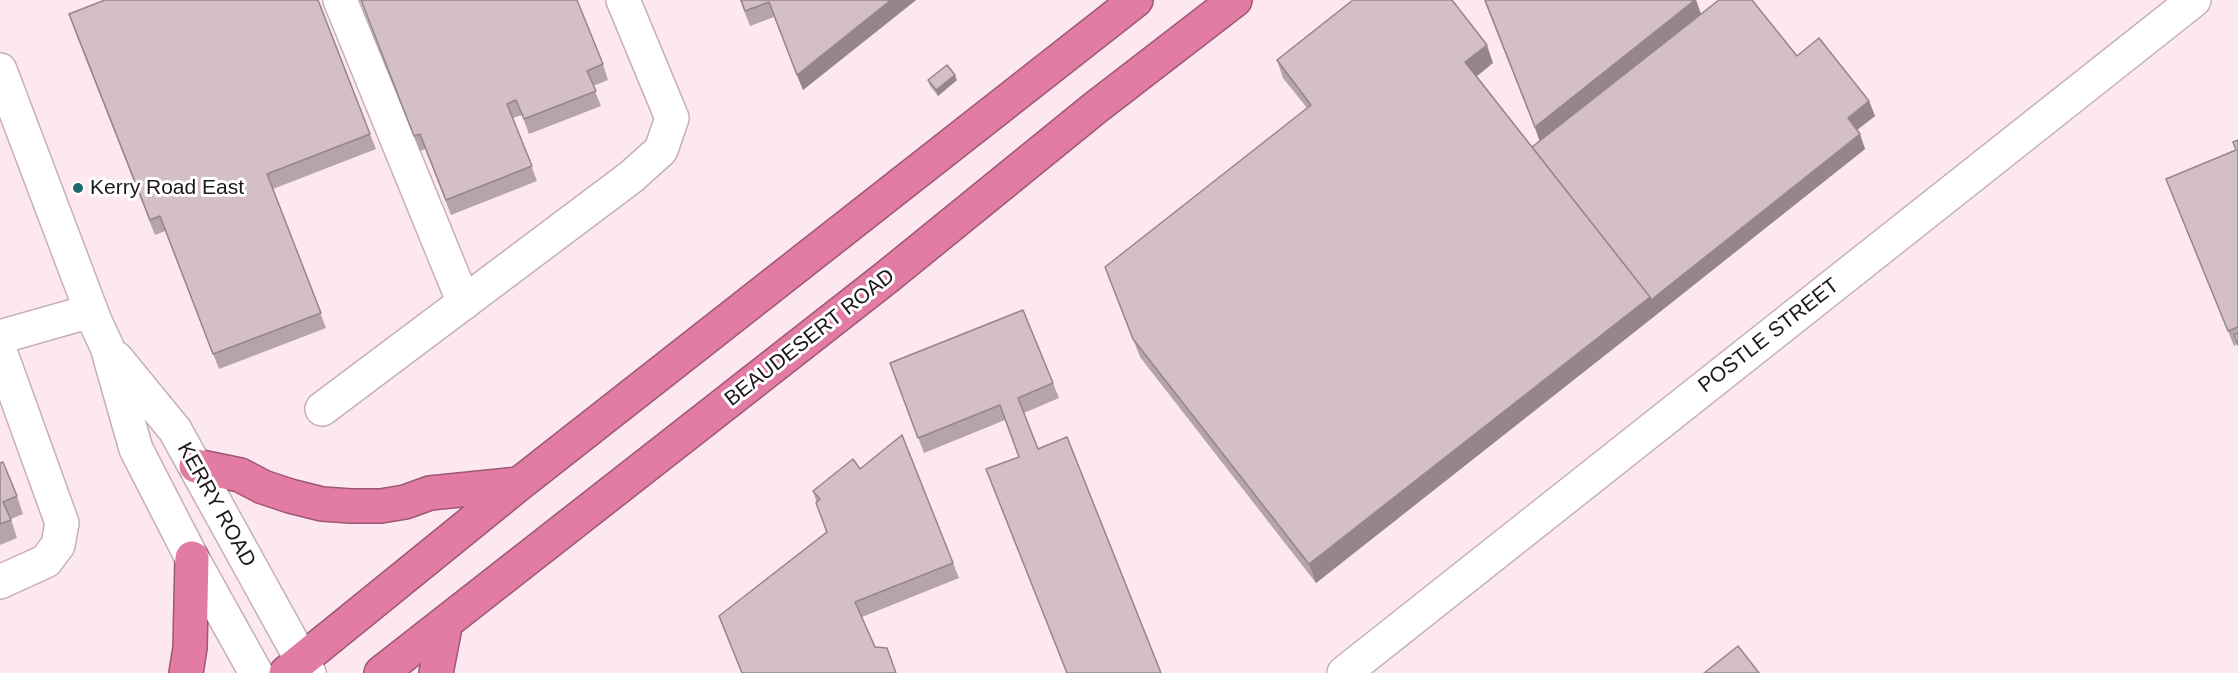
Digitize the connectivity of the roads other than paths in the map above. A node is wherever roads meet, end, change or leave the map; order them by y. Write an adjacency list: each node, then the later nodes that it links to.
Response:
1 (340, 0): 7 (street)
2 (623, 0): 7 (street)
3 (1136, 0): 15 (highway)
4 (1235, 0): 18 (highway, BEAUDESERT ROAD)
5 (2194, 0): 24 (street, POSTLE STREET)
6 (0, 70): 8 (street, KERRY ROAD)
7 (464, 303): 12 (street)
8 (91, 311): 9 (street); 10 (street, KERRY ROAD)
9 (0, 337)
10 (107, 347): 14 (street, KERRY ROAD); 16 (street, KERRY ROAD)
11 (0, 351): 13 (street)
12 (322, 409)
13 (11, 419): 17 (street)
14 (196, 466): 15 (highway); 19 (street, KERRY ROAD)
15 (519, 484): 19 (highway)
16 (192, 558): 20 (highway); 21 (street, KERRY ROAD)
17 (0, 582)
18 (446, 622): 22 (highway, BEAUDESERT ROAD); 23 (highway)
19 (299, 669)
20 (186, 673)
21 (256, 673)
22 (381, 673)
23 (436, 673)
24 (1344, 673)

